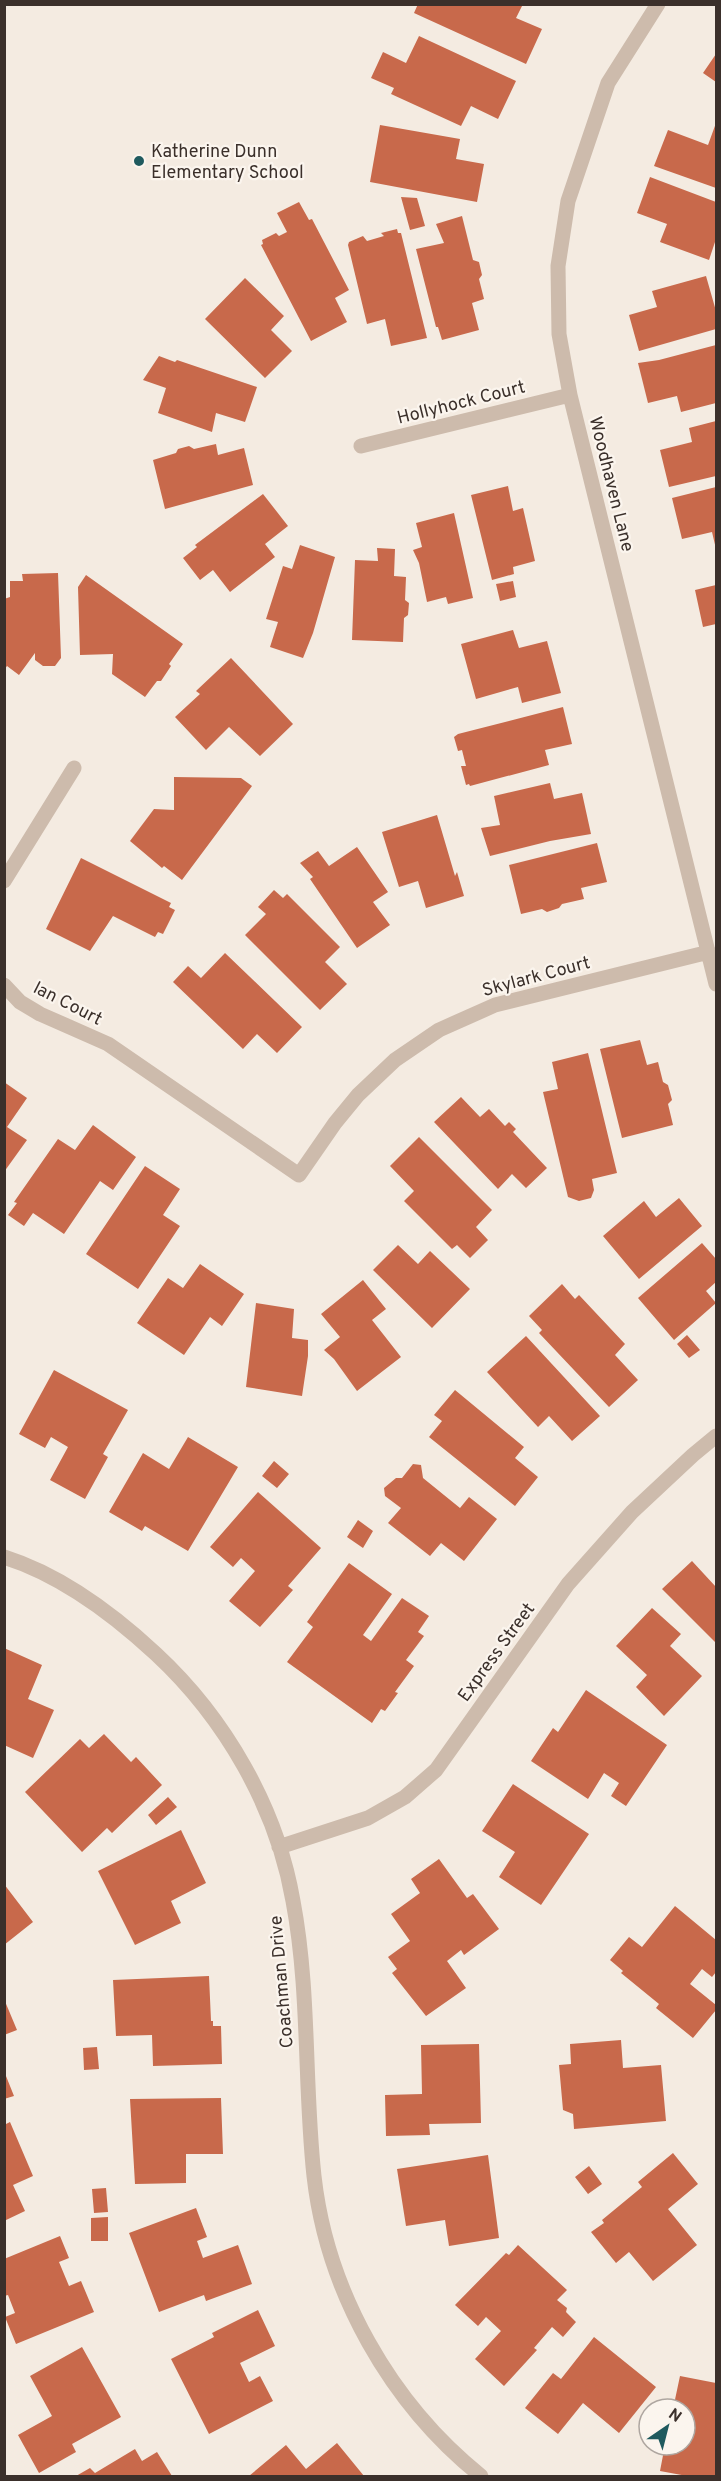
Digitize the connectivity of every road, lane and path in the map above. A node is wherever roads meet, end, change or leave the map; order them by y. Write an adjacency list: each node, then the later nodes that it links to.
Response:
1 (658, 4): 2 (street, Woodhaven Lane)
2 (570, 395): 3 (street, Hollyhock Court); 6 (street, Woodhaven Lane)
3 (361, 446)
4 (74, 768): 5 (street)
5 (4, 881)
6 (709, 952): 7 (street, Woodhaven Lane); 9 (street, Skylark Court)
7 (717, 984)
8 (4, 985): 9 (street, Ian Court)
9 (117, 1051)
10 (717, 1436): 12 (street, Express Street)
11 (4, 1557): 12 (street, Coachman Drive)
12 (279, 1847): 13 (street, Coachman Drive)
13 (481, 2476)

